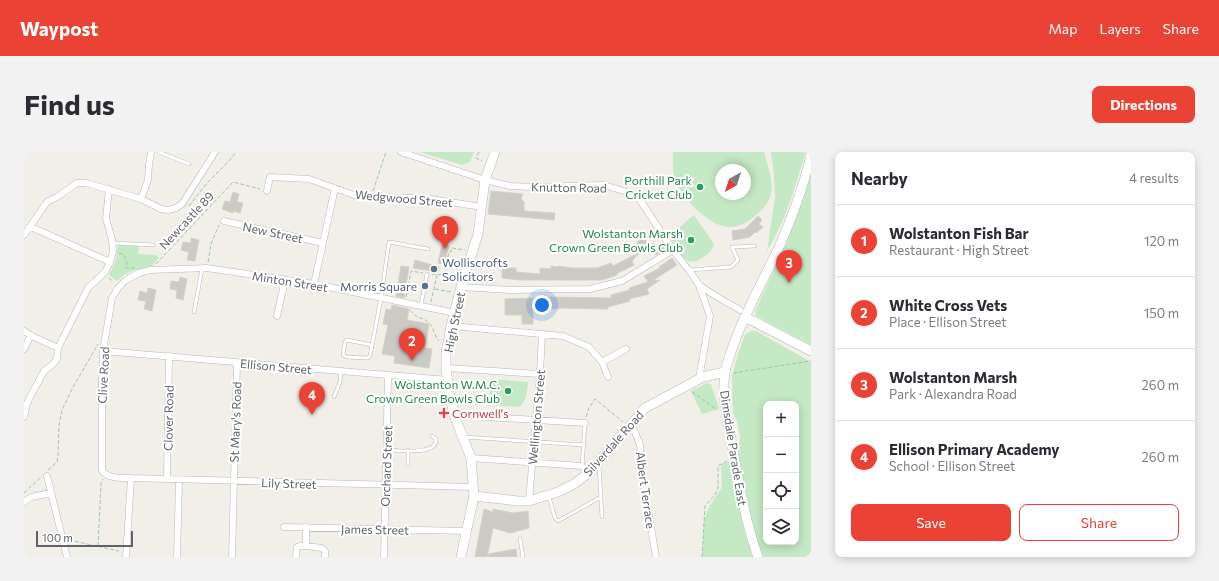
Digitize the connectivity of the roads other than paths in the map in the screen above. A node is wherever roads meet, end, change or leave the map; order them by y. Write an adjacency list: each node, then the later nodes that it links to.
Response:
1 (151, 152): 12 (street)
2 (158, 152): 7 (lane)
3 (215, 152): 12 (street)
4 (401, 152): 8 (street, Knutton Road)
5 (495, 152): 8 (main road, High Street)
6 (811, 156): 36 (main road, Dimsdale Parade East)
7 (189, 164)
8 (485, 180): 13 (main road, High Street); 22 (street, Knutton Road)
9 (335, 188): 11 (street, Wedgwood Street); 13 (street, Wedgwood Street); 18 (street)
10 (109, 189): 12 (street); 15 (street); 17 (street)
11 (266, 190)
12 (141, 199)
13 (482, 206): 31 (main road, High Street)
14 (224, 221): 18 (street, New Street)
15 (31, 227): 16 (street); 23 (street)
16 (24, 235)
17 (112, 243): 19 (lane); 23 (street)
18 (323, 243): 29 (street)
19 (154, 246)
20 (755, 246): 25 (lane)
21 (428, 249): 32 (lane)
22 (673, 250): 25 (street, Knutton Road); 31 (street)
23 (110, 262): 44 (street)
24 (205, 268): 27 (street, Minton Street); 28 (street, Minton Street); 34 (lane)
25 (688, 269): 30 (street)
26 (427, 274): 33 (lane)
27 (126, 280): 46 (street, Clive Road)
28 (285, 280): 29 (street, Minton Street); 37 (street)
29 (314, 284): 32 (street, Minton Street)
30 (700, 285): 36 (street); 57 (street)
31 (461, 287): 35 (main road, High Street)
32 (381, 298): 33 (street, Minton Street); 42 (lane)
33 (421, 306): 35 (street, Minton Street)
34 (194, 312)
35 (455, 313): 38 (main road, High Street)
36 (742, 314): 47 (main road); 53 (main road, Dimsdale Parade East)
37 (277, 316)
38 (451, 326): 40 (street); 51 (main road, High Street)
39 (24, 331): 41 (street)
40 (542, 334): 49 (street); 54 (street, Wellington Street)
41 (31, 335): 43 (street); 44 (street)
42 (372, 345): 42 (lane)
43 (24, 348)
44 (58, 348): 60 (street)
45 (626, 349): 49 (street)
46 (103, 351): 48 (street, Ellison Street); 77 (street, Clive Road)
47 (811, 351)
48 (169, 356): 50 (street, Ellison Street); 79 (street, Clover Road)
49 (602, 362): 56 (street)
50 (238, 363): 52 (street, Ellison Street); 81 (street, St Mary's Road)
51 (446, 368): 54 (street); 58 (main road, High Street)
52 (341, 372): 55 (street, Ellison Street); 59 (lane)
53 (725, 373): 57 (main road, Silverdale Road); 106 (main road, Dimsdale Parade East)
54 (540, 374): 62 (street, Wellington Street)
55 (388, 376): 58 (street, Ellison Street); 69 (street, Orchard Street)
56 (608, 377)
57 (699, 379): 64 (main road, Silverdale Road)
58 (448, 380): 61 (main road, High Street)
59 (334, 397)
60 (24, 414)
61 (454, 414): 62 (street); 66 (main road, High Street)
62 (536, 420): 63 (street); 67 (street, Wellington Street)
63 (585, 423): 68 (lane)
64 (631, 426): 73 (main road, Silverdale Road); 105 (street, Albert Terrace)
65 (432, 436): 70 (lane)
66 (463, 437): 67 (lane); 71 (main road, High Street)
67 (534, 442): 68 (lane); 72 (street, Wellington Street)
68 (584, 445): 75 (lane)
69 (387, 450): 70 (lane); 82 (street, Orchard Street)
70 (408, 450): 74 (lane)
71 (471, 458): 72 (street); 83 (main road, High Street)
72 (532, 462): 75 (street); 87 (street, Wellington Street)
73 (599, 462): 85 (main road, Silverdale Road); 86 (lane)
74 (408, 464)
75 (582, 466)
76 (46, 474): 84 (street)
77 (105, 475): 78 (street, Lily Street)
78 (131, 478): 79 (street, Lily Street); 96 (street)
79 (167, 479): 80 (street, Lily Street)
80 (179, 480): 81 (street, Lily Street); 98 (street)
81 (234, 482): 82 (street, Lily Street); 99 (street, St Mary's Road)
82 (386, 486): 83 (street, Lily Street); 92 (street, Orchard Street)
83 (474, 491): 87 (main road, Silverdale Road); 93 (main road, High Street)
84 (51, 493): 88 (street); 97 (street)
85 (548, 495): 86 (lane); 87 (main road, Silverdale Road)
86 (601, 497): 89 (lane)
87 (529, 501)
88 (24, 502)
89 (602, 517)
90 (284, 527): 91 (street, James Street)
91 (306, 527): 92 (street, James Street); 95 (street)
92 (384, 529): 93 (street, James Street); 102 (street, Orchard Street)
93 (466, 531): 103 (main road, High Street)
94 (520, 539): 104 (lane)
95 (306, 546): 100 (street); 101 (street)
96 (126, 555)
97 (67, 557)
98 (177, 557)
99 (232, 557)
100 (296, 557)
101 (325, 557)
102 (384, 557)
103 (460, 557)
104 (523, 557)
105 (655, 557)
106 (758, 557)

